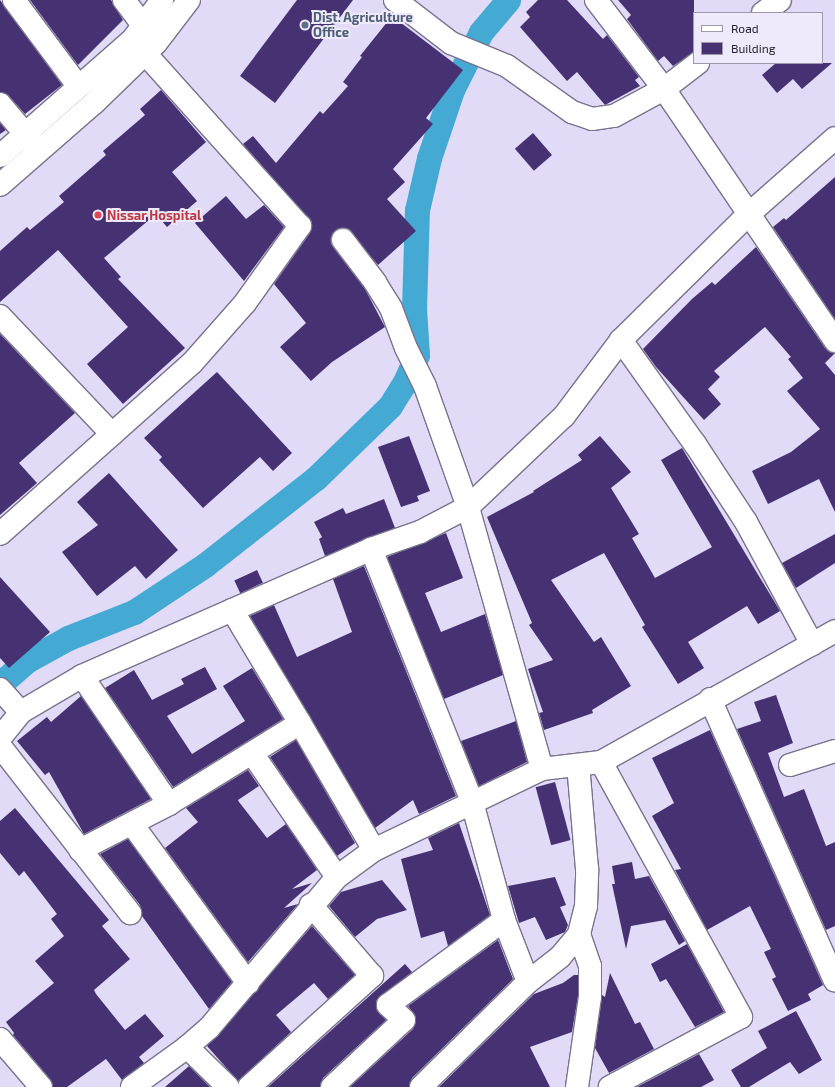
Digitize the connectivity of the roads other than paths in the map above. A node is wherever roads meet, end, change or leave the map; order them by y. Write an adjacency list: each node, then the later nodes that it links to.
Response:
1 (14, 0): 12 (street)
2 (124, 0): 9 (street)
3 (162, 0): 9 (street)
4 (189, 0): 10 (street)
5 (395, 0): 13 (street)
6 (596, 0): 13 (street)
7 (780, 0): 8 (street)
8 (764, 12)
9 (144, 27): 12 (street)
10 (145, 53): 17 (street); 25 (street)
11 (697, 64): 13 (street)
12 (78, 86): 15 (street)
13 (664, 89): 20 (street)
14 (0, 104): 15 (street)
15 (25, 134): 17 (street); 18 (street)
16 (835, 138): 20 (street)
17 (40, 152): 19 (street)
18 (0, 156)
19 (0, 185)
20 (750, 213): 23 (street); 24 (street)
21 (343, 240): 26 (street)
22 (0, 316): 25 (street)
23 (621, 340): 26 (street); 31 (street)
24 (835, 341)
25 (112, 434): 27 (street)
26 (468, 507): 28 (street); 43 (street)
27 (0, 534)
28 (372, 549): 29 (street); 44 (street)
29 (232, 610): 32 (street); 35 (street)
30 (835, 631): 31 (street)
31 (812, 644): 33 (street)
32 (82, 676): 34 (street); 45 (street)
33 (710, 699): 40 (street); 54 (street)
34 (11, 701): 36 (street)
35 (300, 723): 39 (street); 48 (street)
36 (0, 738)
37 (0, 746): 47 (street)
38 (835, 751): 41 (street)
39 (252, 753): 45 (street); 49 (street)
40 (601, 762): 42 (street); 66 (street)
41 (790, 764)
42 (578, 765): 43 (street); 53 (street)
43 (542, 769): 44 (street)
44 (472, 802): 48 (street); 52 (street)
45 (169, 804): 46 (street)
46 (132, 824): 47 (street); 55 (street)
47 (80, 850): 51 (street)
48 (374, 850): 49 (street)
49 (337, 877): 50 (street)
50 (311, 905): 55 (street); 62 (street)
51 (130, 913)
52 (504, 920): 56 (street); 63 (street)
53 (579, 934): 56 (street); 65 (street)
54 (835, 981)
55 (248, 982): 58 (street)
56 (528, 982): 64 (street)
57 (0, 1039): 59 (street)
58 (187, 1047): 60 (street); 61 (street)
59 (41, 1087)
60 (132, 1087)
61 (228, 1087)
62 (249, 1087)
63 (332, 1087)
64 (421, 1087)
65 (577, 1087)
66 (610, 1087)

